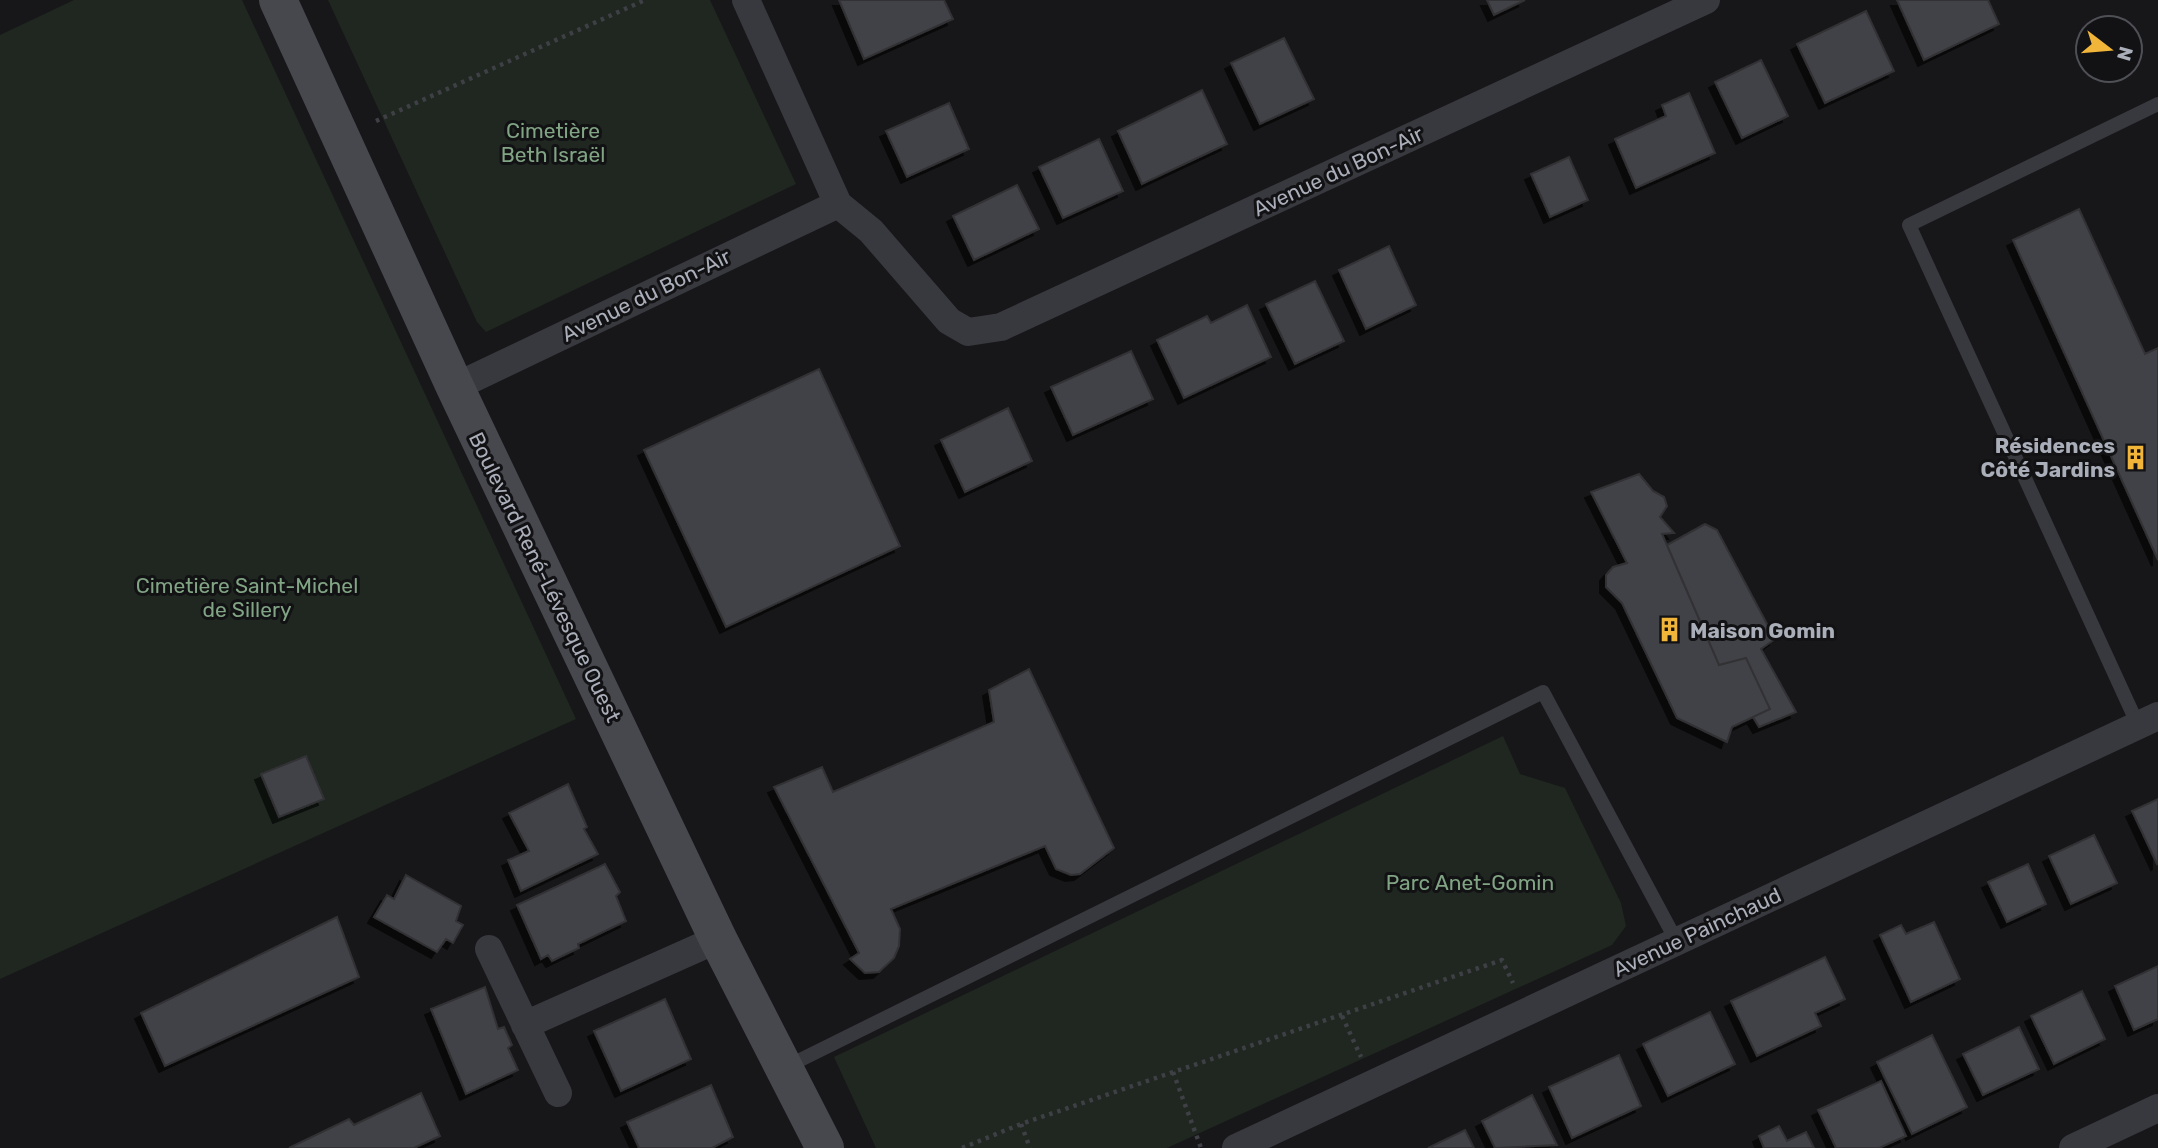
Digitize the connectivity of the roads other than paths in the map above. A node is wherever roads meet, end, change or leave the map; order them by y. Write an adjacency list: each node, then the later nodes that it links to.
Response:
1 (278, 0): 6 (main road, Boulevard René-Lévesque Ouest)
2 (747, 0): 5 (street)
3 (1706, 0): 5 (street, Avenue du Bon-Air)
4 (2158, 104): 7 (lane)
5 (838, 204): 6 (street, Avenue du Bon-Air)
6 (454, 387): 8 (main road, Boulevard René-Lévesque Ouest)
7 (2148, 721): 9 (street, Avenue Painchaud)
8 (718, 939): 11 (street); 12 (main road, Boulevard René-Lévesque Ouest)
9 (1677, 942): 12 (lane); 16 (street, Avenue Painchaud)
10 (489, 949): 11 (street)
11 (525, 1025): 13 (street)
12 (783, 1068): 15 (main road, Boulevard René-Lévesque Ouest)
13 (558, 1093)
14 (2158, 1108): 17 (street)
15 (825, 1148)
16 (1236, 1148)
17 (2073, 1148)

